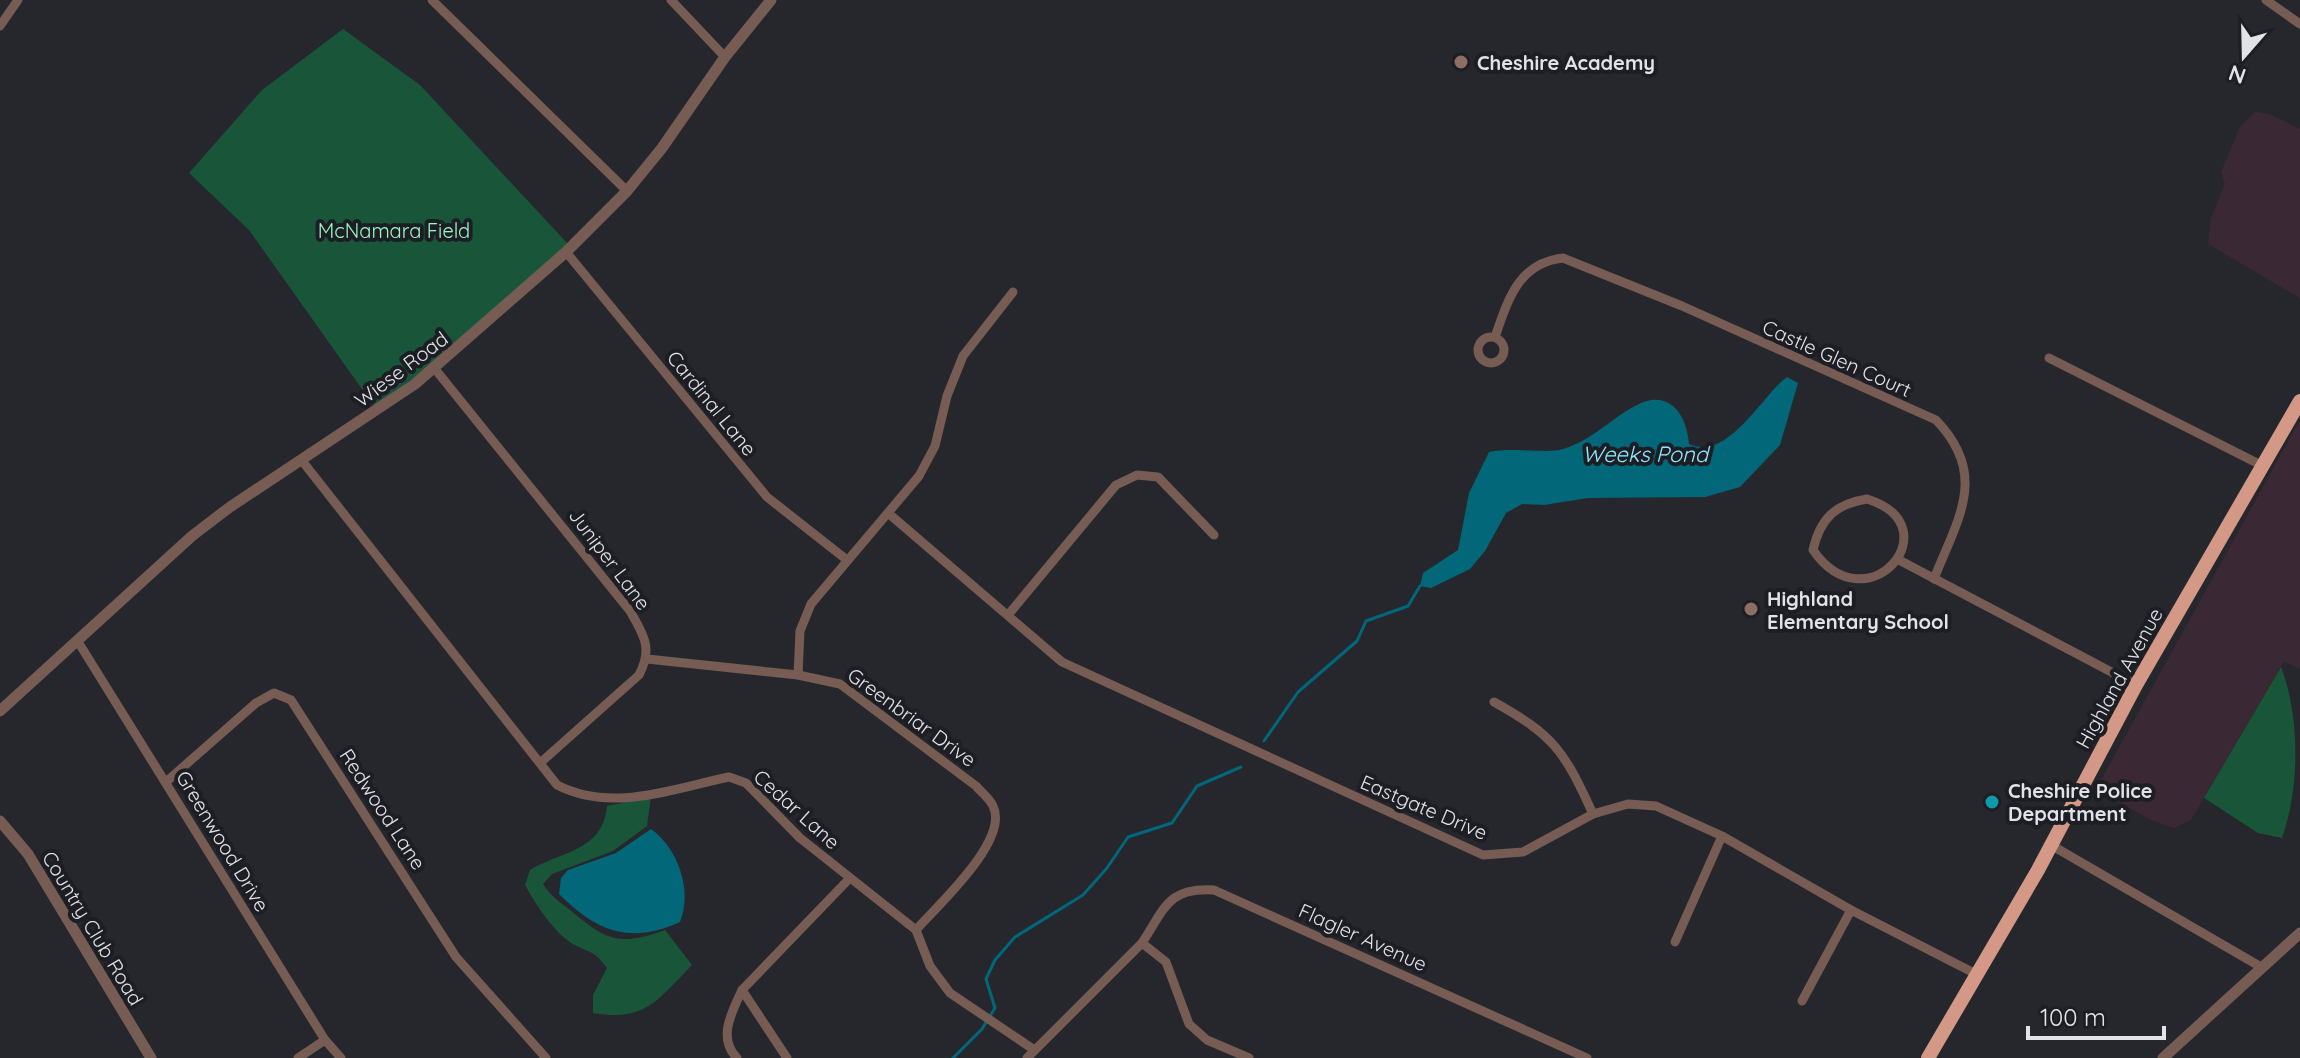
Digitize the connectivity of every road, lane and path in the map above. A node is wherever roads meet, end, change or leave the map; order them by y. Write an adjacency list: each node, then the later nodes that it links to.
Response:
1 (18, 0): 7 (street)
2 (432, 0): 9 (street)
3 (671, 0): 8 (street)
4 (771, 0): 8 (street, Wiese Road)
5 (2266, 0): 6 (street)
6 (2300, 24)
7 (0, 26)
8 (725, 57): 9 (street, Wiese Road)
9 (627, 191): 10 (street, Wiese Road)
10 (566, 252): 14 (street, Wiese Road); 20 (street, Cardinal Lane)
11 (1013, 292): 18 (street)
12 (1495, 337): 22 (street, Castle Glen Court)
13 (2049, 358): 17 (street)
14 (435, 369): 16 (street, Wiese Road); 25 (street, Juniper Lane)
15 (2300, 401): 17 (highway, Highland Avenue)
16 (303, 462): 24 (street, Wiese Road); 30 (street, Cedar Lane)
17 (2263, 466): 27 (highway, Highland Avenue)
18 (888, 513): 20 (street); 23 (street, Eastgate Drive)
19 (1214, 535): 23 (street)
20 (847, 560): 26 (street)
21 (1899, 560): 21 (street); 22 (street)
22 (1934, 579): 27 (street)
23 (1008, 615): 32 (street, Eastgate Drive)
24 (77, 640): 29 (street, Wiese Road); 31 (street, Greenwood Drive)
25 (647, 659): 26 (street, Greenbriar Drive); 30 (street)
26 (798, 675): 38 (street, Greenbriar Drive)
27 (2136, 685): 35 (highway, Highland Avenue)
28 (1494, 702): 32 (street)
29 (0, 711)
30 (540, 763): 36 (street, Cedar Lane)
31 (166, 782): 46 (street, Greenwood Drive); 51 (street, Redwood Lane)
32 (1593, 814): 34 (street, Eastgate Drive)
33 (0, 821): 48 (street, Country Club Road)
34 (1722, 836): 37 (street, Eastgate Drive); 40 (street)
35 (2051, 845): 42 (street); 43 (highway, Highland Avenue)
36 (849, 879): 38 (street, Cedar Lane); 44 (street)
37 (1851, 910): 43 (street, Eastgate Drive); 45 (street)
38 (916, 930): 47 (street)
39 (2300, 933): 42 (street)
40 (1675, 942)
41 (1142, 943): 47 (street); 54 (street); 55 (street, Flagler Avenue)
42 (2261, 967): 57 (street)
43 (1976, 974): 56 (highway, Highland Avenue)
44 (742, 990): 52 (street); 53 (street)
45 (1802, 1001)
46 (325, 1040): 49 (street); 50 (street, Greenwood Drive)
47 (1030, 1054)
48 (151, 1058)
49 (298, 1058)
50 (341, 1058)
51 (546, 1058)
52 (737, 1058)
53 (787, 1058)
54 (1249, 1058)
55 (1587, 1058)
56 (1928, 1058)
57 (2163, 1058)

